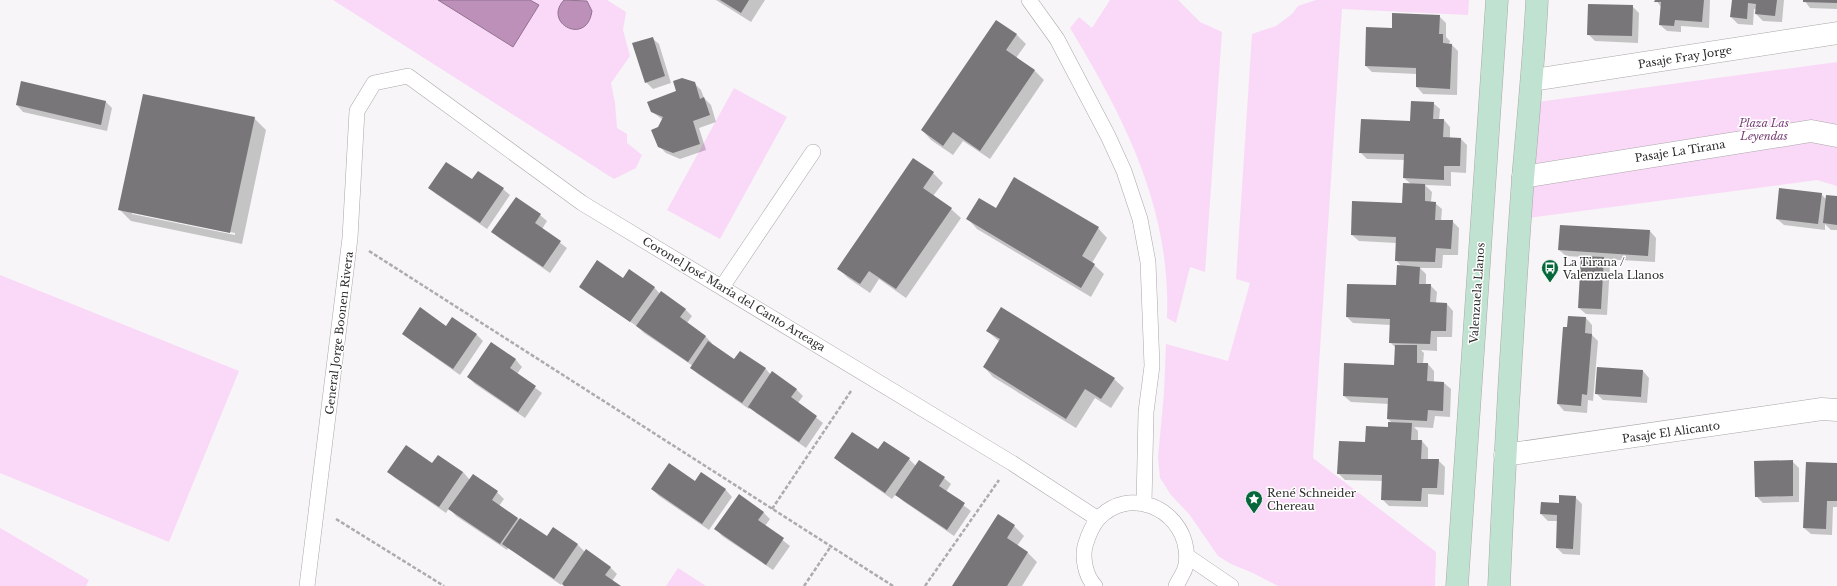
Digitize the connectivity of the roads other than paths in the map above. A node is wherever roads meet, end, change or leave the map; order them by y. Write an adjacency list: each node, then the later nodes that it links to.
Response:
1 (1029, 0): 13 (lane)
2 (1497, 0): 20 (main road, Valenzuela Llanos)
3 (1537, 0): 5 (main road)
4 (1837, 33): 5 (street, Pasaje Fray Jorge)
5 (1532, 80): 9 (main road)
6 (374, 83): 10 (lane, Coronel José María del Canto Arteaga); 16 (lane, General Jorge Boonen Rivera)
7 (1837, 136): 9 (street, Pasaje La Tirana)
8 (813, 152): 10 (lane)
9 (1523, 177): 12 (main road)
10 (722, 287): 14 (lane, Coronel José María del Canto Arteaga)
11 (1837, 410): 12 (street, Pasaje El Alicanto)
12 (1505, 455): 21 (main road)
13 (1144, 504): 14 (lane); 15 (lane)
14 (1098, 518): 17 (lane)
15 (1187, 556): 18 (lane); 19 (lane)
16 (307, 586)
17 (1095, 586)
18 (1176, 586)
19 (1231, 586)
20 (1457, 586)
21 (1498, 586)

